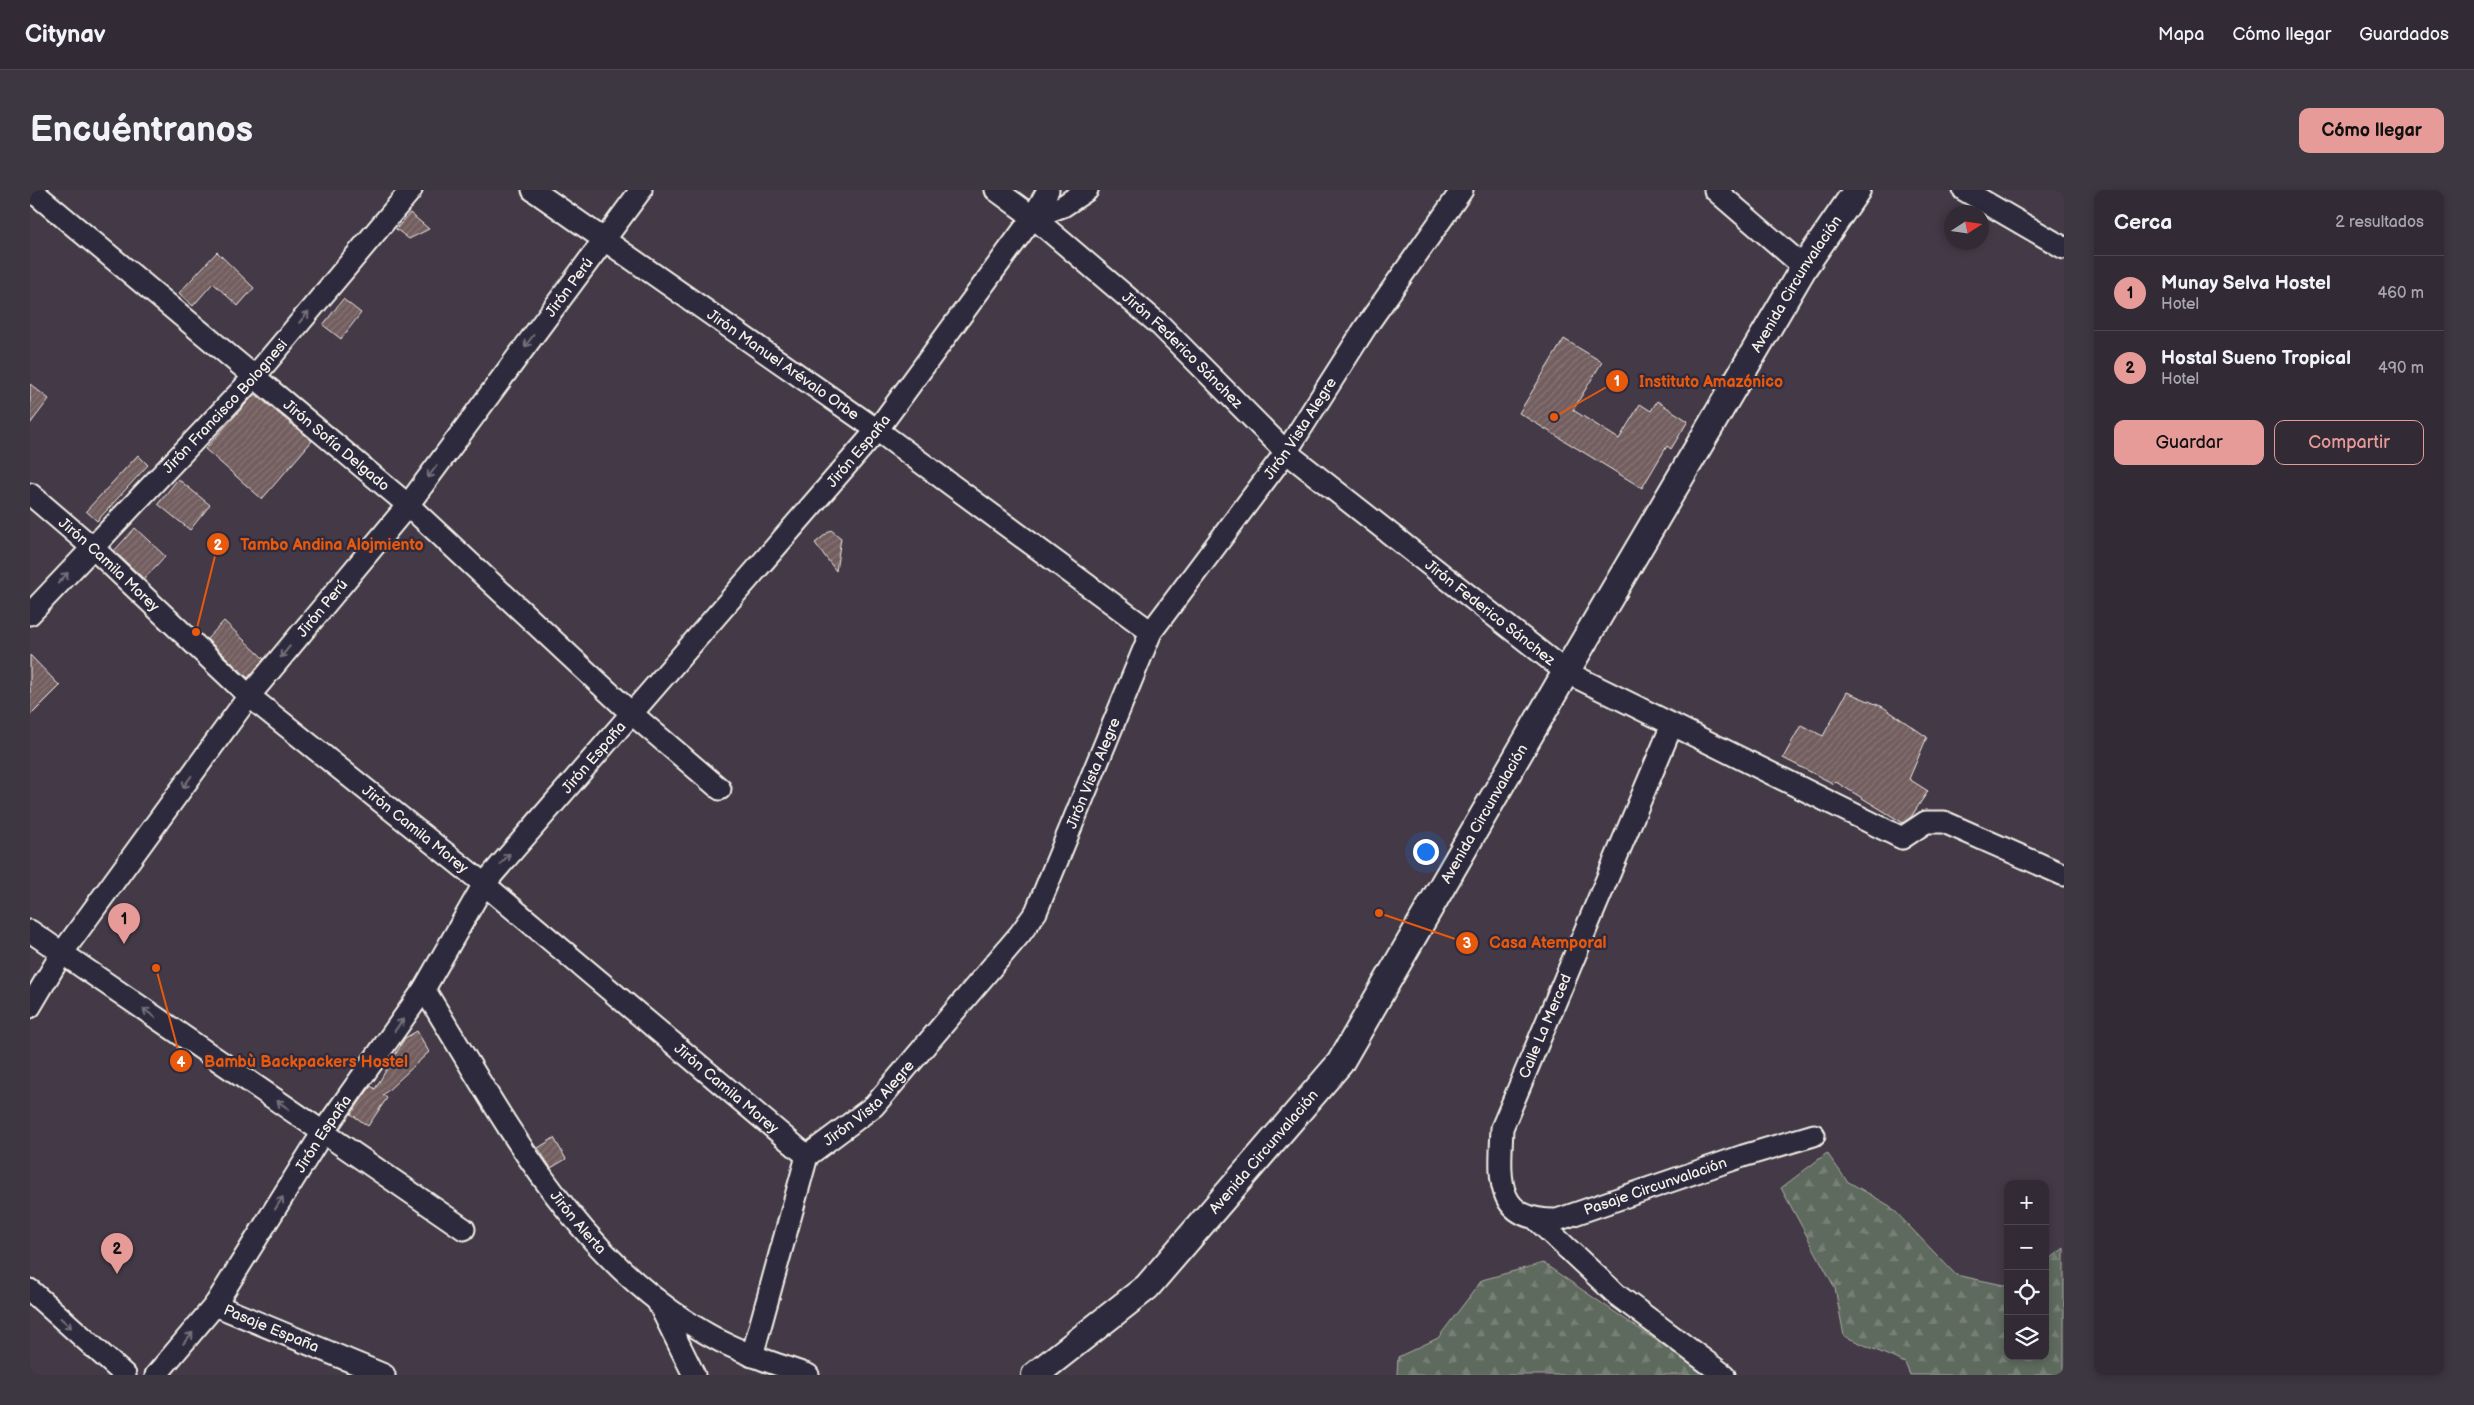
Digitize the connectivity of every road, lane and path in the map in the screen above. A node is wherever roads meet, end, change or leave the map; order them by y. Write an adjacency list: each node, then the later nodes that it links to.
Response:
1 (31, 190): 16 (street, Jirón Sofía Delgado)
2 (411, 190): 16 (street, Jirón Francisco Bolognesi, one-way to 2)
3 (533, 190): 13 (street, Jirón Manuel Arévalo Orbe)
4 (641, 190): 13 (street, Jirón Perú)
5 (996, 190): 12 (street, Jirón Federico Sánchez)
6 (1048, 190): 12 (street, Jirón España)
7 (1088, 190): 12 (street)
8 (1462, 190): 18 (street, Jirón Vista Alegre)
9 (1715, 190): 15 (street)
10 (1857, 190): 15 (main road, Avenida Circunvalación)
11 (1964, 190): 14 (street)
12 (1033, 217): 17 (street, Jirón España); 18 (street, Jirón Federico Sánchez)
13 (603, 241): 17 (street, Jirón Manuel Arévalo Orbe); 20 (street, Jirón Perú, one-way to 20)
14 (2064, 248)
15 (1804, 267): 24 (main road, Avenida Circunvalación)
16 (255, 376): 20 (street, Jirón Sofía Delgado); 21 (street, Jirón Francisco Bolognesi)
17 (877, 430): 23 (street, Jirón Manuel Arévalo Orbe); 26 (street, Jirón España)
18 (1286, 452): 23 (street, Jirón Vista Alegre); 24 (street, Jirón Federico Sánchez)
19 (30, 494): 21 (street, Jirón Camila Morey)
20 (408, 505): 25 (street, Jirón Perú, one-way to 25); 26 (street, Jirón Sofía Delgado)
21 (92, 547): 22 (street, Jirón Francisco Bolognesi, one-way to 21); 25 (street, Jirón Camila Morey)
22 (30, 614)
23 (1152, 632): 37 (street, Jirón Vista Alegre)
24 (1566, 672): 27 (street, Jirón Federico Sánchez); 49 (main road, Avenida Circunvalación)
25 (249, 696): 30 (street, Jirón Camila Morey); 32 (street, Jirón Perú, one-way to 32)
26 (631, 713): 28 (street, Jirón Sofía Delgado); 30 (street, Jirón España, one-way to 26)
27 (1672, 725): 29 (street, Jirón Federico Sánchez); 38 (street, Calle La Merced)
28 (720, 789)
29 (2064, 875)
30 (484, 884): 33 (street, Jirón España); 37 (street, Jirón Camila Morey)
31 (30, 931): 32 (street)
32 (62, 953): 34 (street, Jirón Perú); 35 (street, one-way to 32)
33 (424, 989): 35 (street, Jirón España, one-way to 33); 41 (street, Jirón Alerta)
34 (30, 1007)
35 (323, 1132): 39 (street); 42 (street, Jirón España, one-way to 35)
36 (1814, 1135): 38 (street, Pasaje Circunvalación)
37 (807, 1156): 43 (street, Jirón Vista Alegre)
38 (1537, 1220): 50 (street)
39 (464, 1229)
40 (30, 1290): 44 (street, one-way to 44)
41 (657, 1300): 43 (street, Jirón Alerta); 47 (street)
42 (215, 1305): 45 (street, Jirón España, one-way to 42); 46 (street, Pasaje España)
43 (752, 1356): 48 (street, Jirón Alerta)
44 (125, 1375)
45 (156, 1375)
46 (384, 1375)
47 (694, 1375)
48 (808, 1375)
49 (1035, 1375)
50 (1724, 1375)

